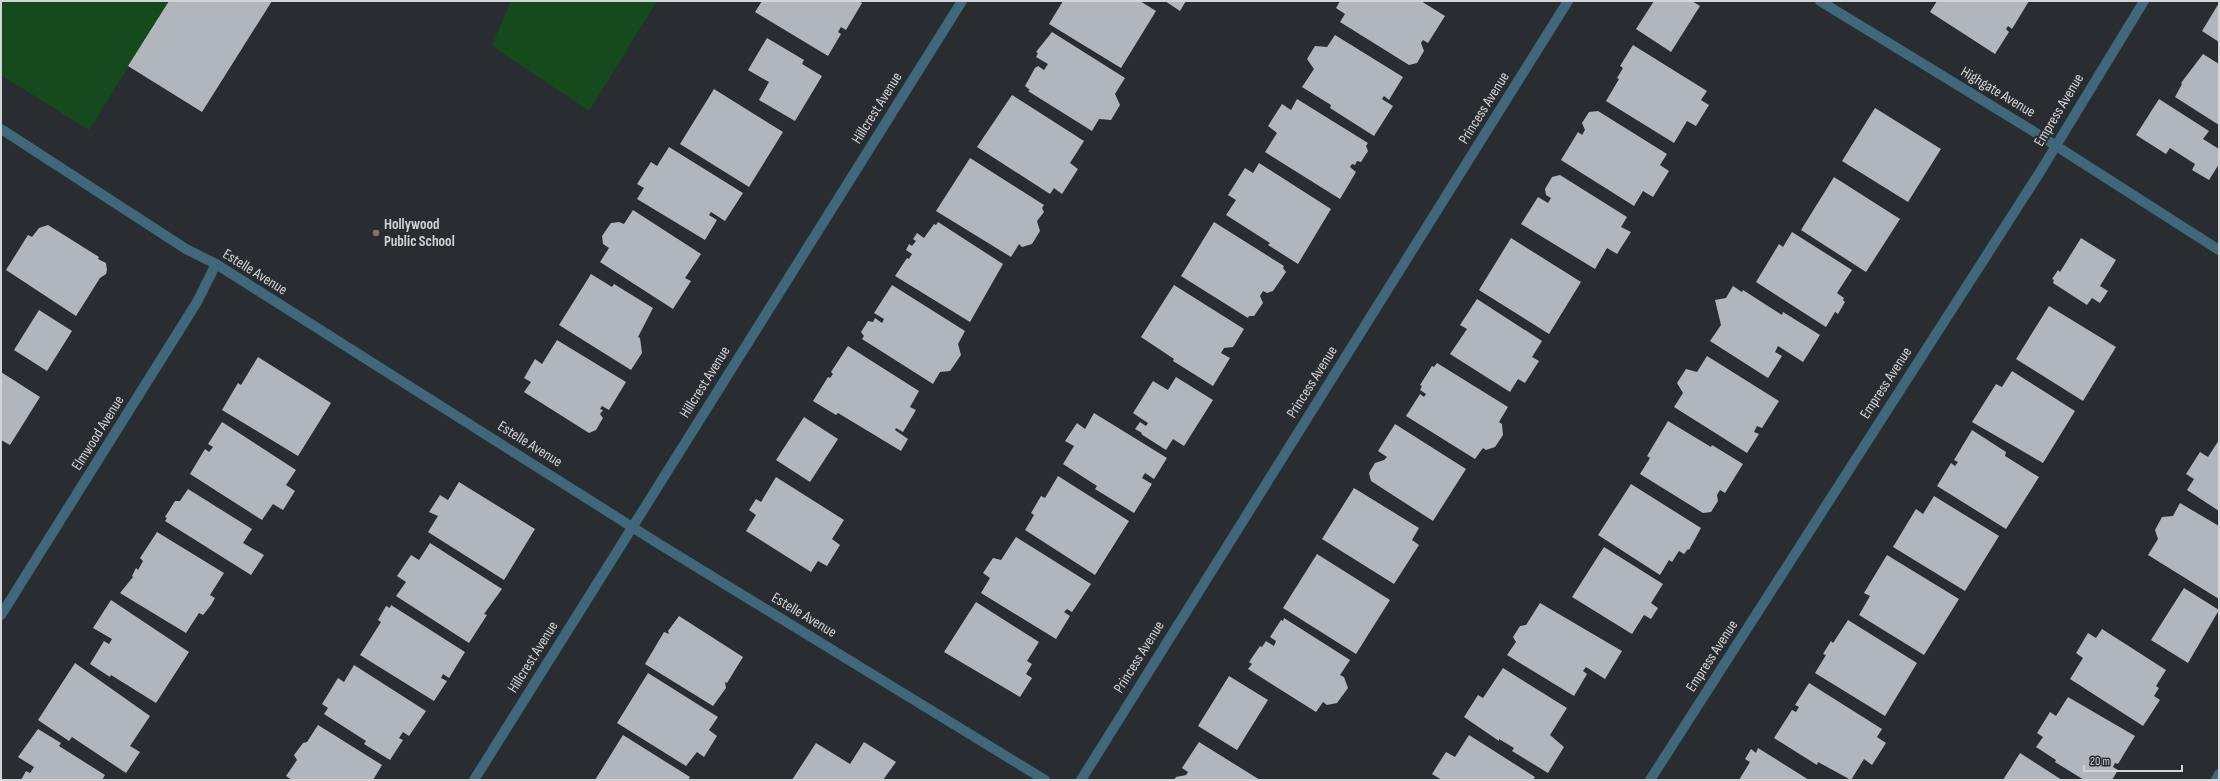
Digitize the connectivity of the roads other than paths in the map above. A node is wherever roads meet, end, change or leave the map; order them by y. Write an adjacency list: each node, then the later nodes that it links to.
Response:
1 (962, 1): 9 (street, Hillcrest Avenue)
2 (1568, 1): 14 (street, Princess Avenue)
3 (1820, 1): 6 (street, Highgate Avenue)
4 (2144, 1): 6 (street, Empress Avenue)
5 (1, 129): 8 (street, Estelle Avenue)
6 (2055, 145): 7 (street, Highgate Avenue); 15 (street, Empress Avenue)
7 (2219, 250)
8 (216, 264): 9 (street, Estelle Avenue); 10 (street, Elmwood Avenue)
9 (632, 526): 12 (street, Hillcrest Avenue); 13 (street, Estelle Avenue)
10 (1, 615)
11 (2219, 774): 16 (street)
12 (474, 780)
13 (1045, 780)
14 (1080, 780)
15 (1650, 780)
16 (2216, 780)

